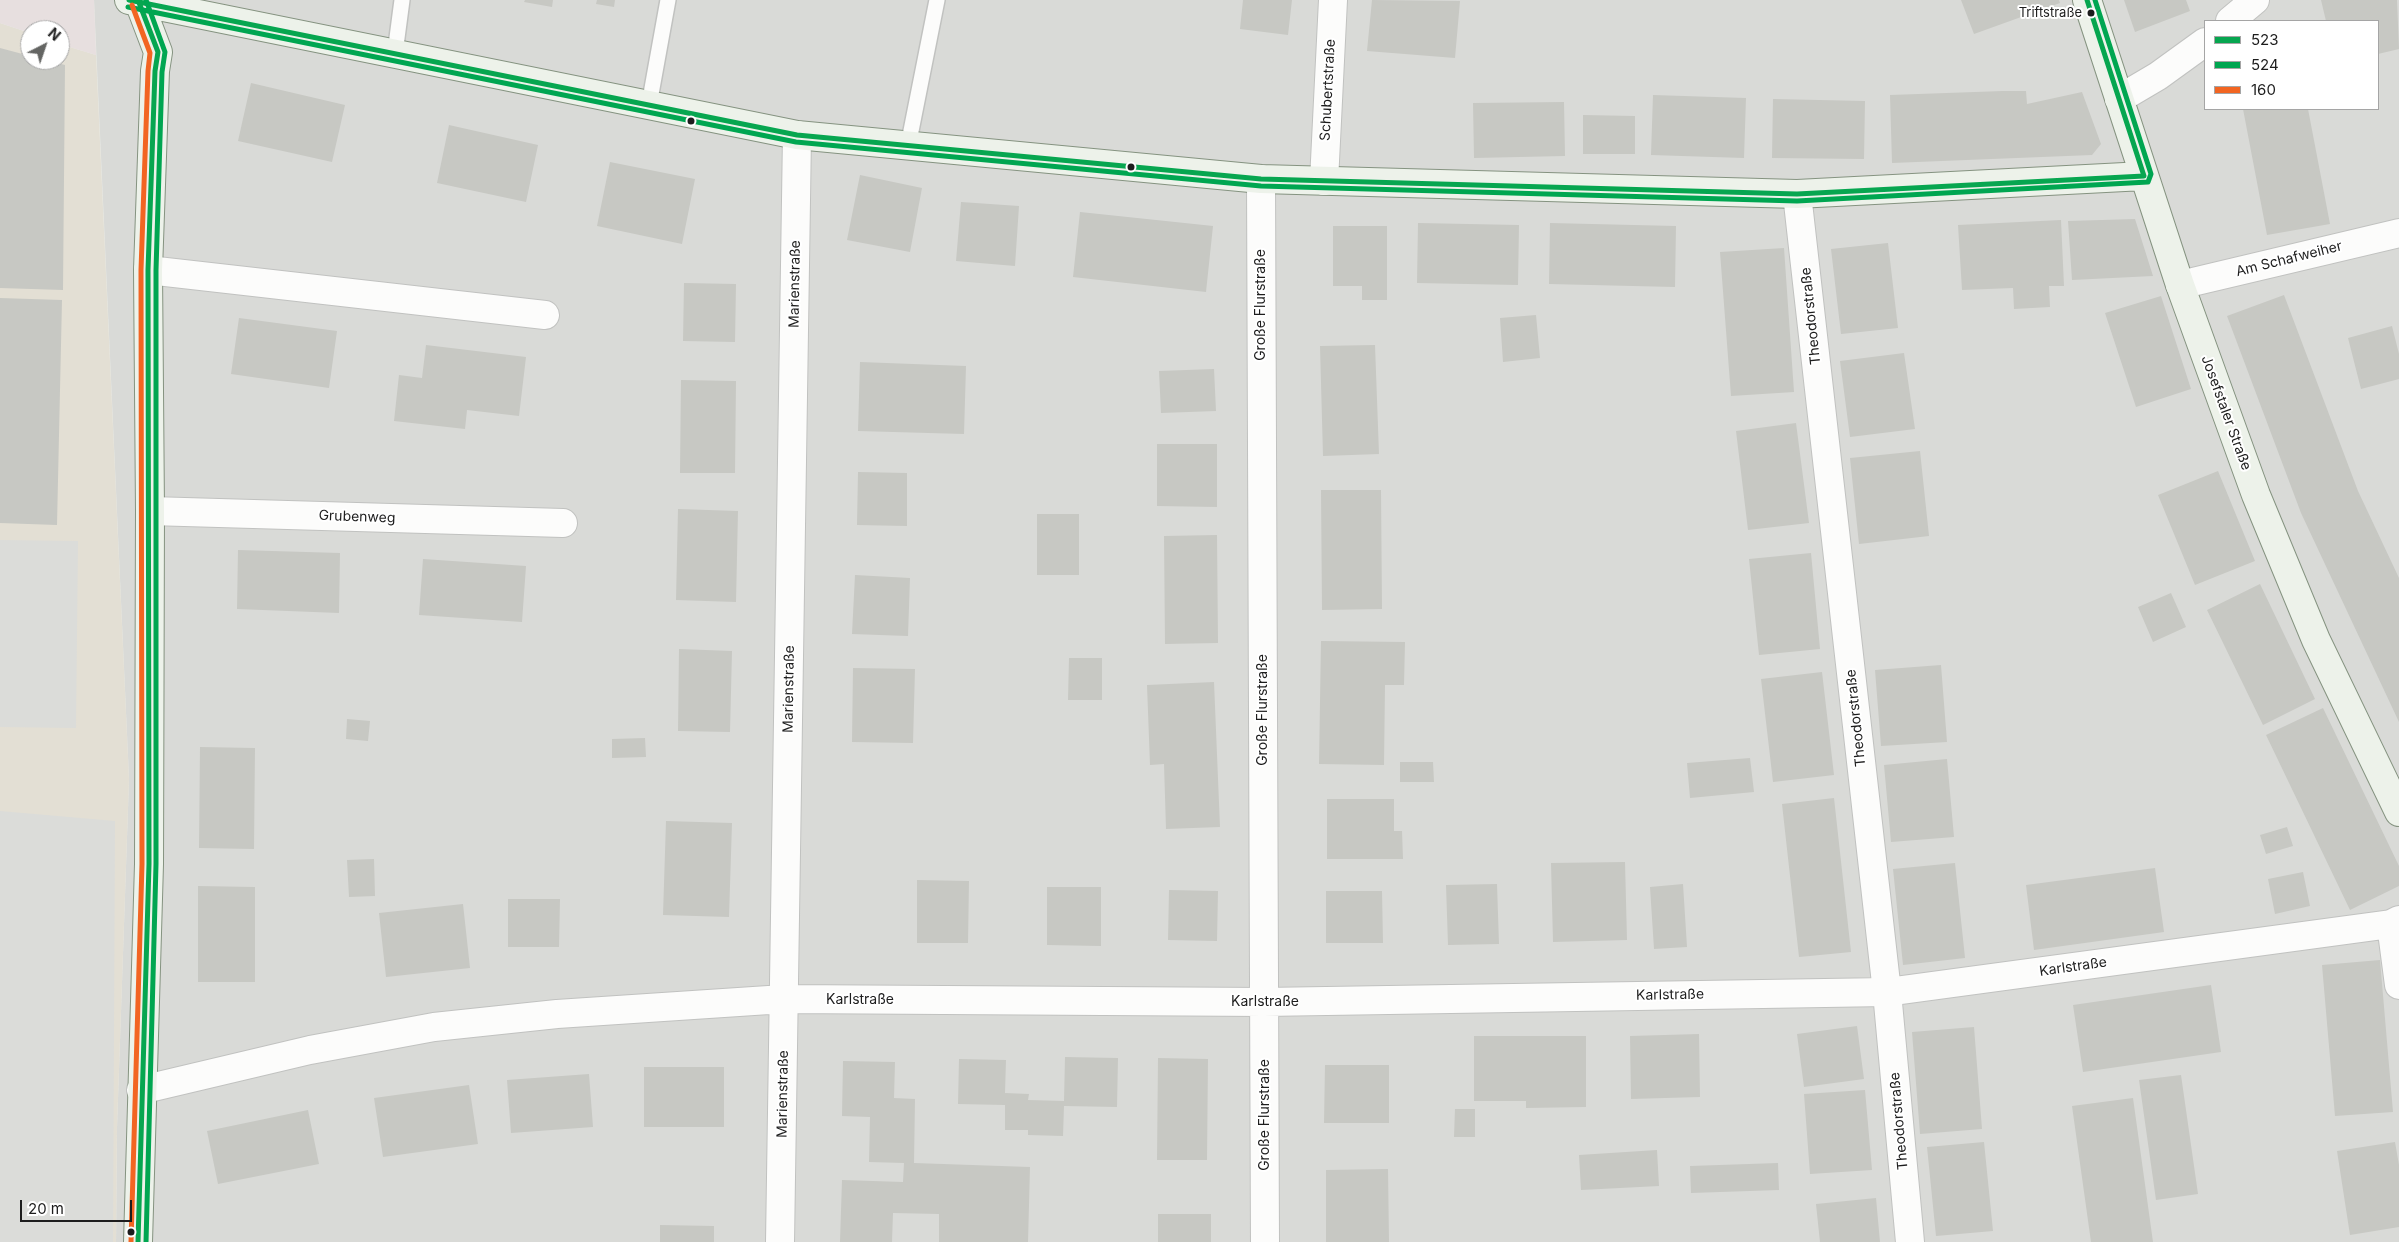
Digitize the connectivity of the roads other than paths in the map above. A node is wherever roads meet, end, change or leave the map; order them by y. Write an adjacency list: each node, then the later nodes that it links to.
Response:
1 (402, 0): 10 (lane)
2 (668, 0): 12 (lane)
3 (937, 0): 14 (lane)
4 (1333, 0): 17 (street, Schubertstraße)
5 (2087, 0): 11 (street, Josefstaler Straße)
6 (2255, 0): 8 (street)
7 (136, 1): 10 (street); 20 (street)
8 (2231, 20)
9 (2204, 43): 11 (street)
10 (395, 53): 12 (street)
11 (2119, 99): 15 (street, Josefstaler Straße)
12 (649, 105): 13 (street)
13 (797, 135): 14 (street); 29 (street, Marienstraße)
14 (908, 146): 16 (street)
15 (2144, 176): 18 (street); 21 (street, Josefstaler Straße)
16 (1261, 179): 17 (street); 30 (street, Große Flurstraße)
17 (1324, 180): 18 (street)
18 (1797, 194): 28 (street, Theodorstraße)
19 (2399, 233): 21 (street, Am Schafweiher)
20 (148, 270): 22 (street); 23 (street)
21 (2180, 285): 25 (street, Josefstaler Straße)
22 (546, 315)
23 (150, 511): 24 (street, Grubenweg); 31 (street)
24 (563, 523)
25 (2399, 812)
26 (2395, 922): 27 (street); 28 (street, Karlstraße)
27 (2399, 985)
28 (1887, 992): 30 (street, Karlstraße); 35 (street, Theodorstraße)
29 (784, 999): 30 (street, Karlstraße); 31 (street, Karlstraße); 33 (street, Marienstraße)
30 (1264, 1002): 34 (street, Große Flurstraße)
31 (141, 1090): 32 (street)
32 (138, 1242)
33 (780, 1242)
34 (1266, 1242)
35 (1910, 1242)

